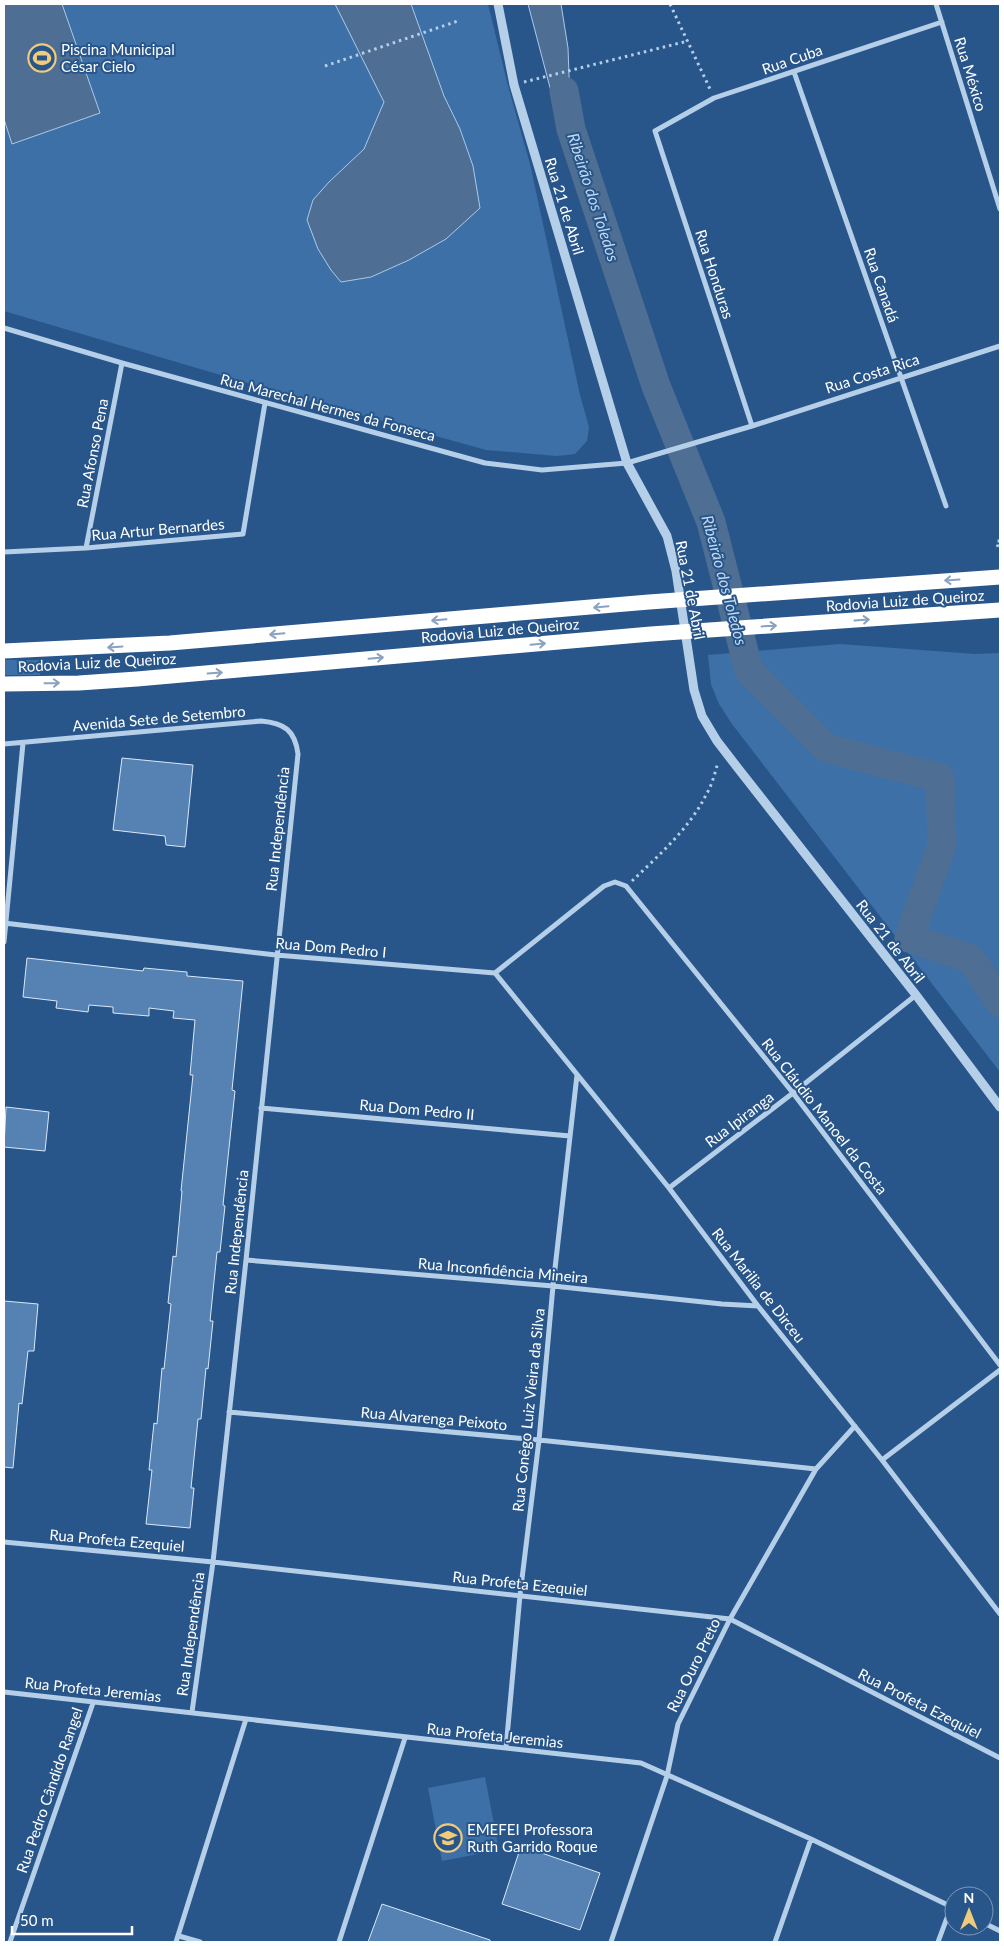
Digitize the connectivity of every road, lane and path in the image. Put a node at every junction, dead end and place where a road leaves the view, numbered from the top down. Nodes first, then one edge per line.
1 (498, 4) edge
2 (670, 4) edge
3 (936, 4) edge
4 (458, 22) dead end
5 (942, 22) junction
6 (688, 41) junction
7 (326, 66) dead end
8 (794, 72) junction
9 (532, 79) dead end
10 (714, 98) junction
11 (655, 131) joint
12 (1000, 209) edge
13 (4, 328) edge
14 (1000, 346) edge
15 (122, 363) junction
16 (901, 376) junction
17 (265, 403) junction
18 (752, 426) junction
19 (627, 463) junction
20 (946, 506) dead end
21 (1000, 541) edge
22 (86, 548) junction
23 (1000, 548) edge
24 (4, 552) edge
25 (1000, 577) edge
26 (1000, 610) edge
27 (4, 651) edge
28 (4, 684) edge
29 (24, 743) junction
30 (4, 744) edge
31 (723, 748) junction
32 (298, 754) joint
33 (626, 886) junction
34 (5, 923) edge
35 (4, 942) edge
36 (276, 955) junction
37 (495, 974) junction
38 (916, 995) junction
39 (577, 1074) junction
40 (794, 1093) junction
41 (1000, 1107) edge
42 (261, 1108) junction
43 (570, 1136) junction
44 (669, 1188) junction
45 (246, 1260) junction
46 (553, 1286) junction
47 (758, 1306) junction
48 (1000, 1366) edge
49 (1000, 1370) edge
50 (229, 1412) junction
51 (855, 1426) junction
52 (539, 1440) junction
53 (882, 1460) junction
54 (816, 1469) junction
55 (4, 1542) edge
56 (213, 1562) junction
57 (520, 1595) junction
58 (1000, 1614) edge
59 (730, 1619) junction
60 (4, 1692) edge
61 (93, 1703) junction
62 (192, 1712) junction
63 (246, 1719) junction
64 (405, 1738) junction
65 (506, 1748) junction
66 (1000, 1758) edge
67 (667, 1776) junction
68 (811, 1838) junction
69 (944, 1903) edge
70 (944, 1927) edge
71 (179, 1936) junction
72 (10, 1942) edge
73 (176, 1942) edge
74 (200, 1942) edge
75 (339, 1942) edge
76 (611, 1942) edge
77 (775, 1942) edge
78 (938, 1942) edge

1 - 19 street, Rua 21 de Abril
2 - 6 path
3 - 5 street, Rua México
4 - 7 path
5 - 8 street, Rua Cuba
5 - 12 street, Rua México
6 - 9 path
6 - 10 path
8 - 10 street, Rua Cuba
8 - 16 street, Rua Canadá
10 - 11 street, Rua Cuba
11 - 18 street, Rua Honduras
13 - 15 street, Rua Marechal Hermes da Fonseca
14 - 16 street, Rua Costa Rica
15 - 17 street, Rua Marechal Hermes da Fonseca
15 - 22 street, Rua Afonso Pena
16 - 18 street, Rua Costa Rica
16 - 20 street, Rua Canadá
17 - 19 street, Rua Marechal Hermes da Fonseca
17 - 22 street, Rua Artur Bernardes
18 - 19 street, Rua Marechal Hermes da Fonseca
19 - 31 street, Rua 21 de Abril
21 - 23 path
22 - 24 street, Rua Artur Bernardes
25 -> 27 highway, Rodovia Luiz de Queiroz
28 -> 26 highway, Rodovia Luiz de Queiroz
29 - 30 street, Avenida Sete de Setembro
29 - 32 street, Avenida Sete de Setembro
29 - 34 street
31 - 33 path
31 - 38 street, Rua 21 de Abril
32 - 36 street, Rua Independência
33 - 37 street
33 - 40 street, Rua Cláudio Manoel da Costa
34 - 35 street
34 - 36 street, Rua Dom Pedro I
36 - 37 street, Rua Dom Pedro I
36 - 42 street, Rua Independência
37 - 39 street, Rua Marilia de Dirceu
38 - 40 street, Rua Ipiranga
38 - 41 street, Rua 21 de Abril
39 - 43 street, Rua Conêgo Luiz Vieira da Silva
39 - 44 street, Rua Marilia de Dirceu
40 - 44 street, Rua Ipiranga
40 - 48 street, Rua Cláudio Manoel da Costa
42 - 43 street, Rua Dom Pedro II
42 - 45 street, Rua Independência
43 - 46 street, Rua Conêgo Luiz Vieira da Silva
44 - 47 street, Rua Marilia de Dirceu
45 - 46 street, Rua Inconfidência Mineira
45 - 50 street, Rua Independência
46 - 47 street, Rua Inconfidência Mineira
46 - 52 street, Rua Conêgo Luiz Vieira da Silva
47 - 51 street, Rua Marilia de Dirceu
49 - 53 street
50 - 52 street, Rua Alvarenga Peixoto
50 - 56 street, Rua Independência
51 - 53 street, Rua Marilia de Dirceu
51 - 54 street, Rua Ouro Preto
52 - 54 street, Rua Alvarenga Peixoto
52 - 57 street, Rua Conêgo Luiz Vieira da Silva
53 - 58 street, Rua Marilia de Dirceu
54 - 59 street, Rua Ouro Preto
55 - 56 street, Rua Profeta Ezequiel
56 - 57 street, Rua Profeta Ezequiel
56 - 62 street, Rua Independência
57 - 59 street, Rua Profeta Ezequiel
57 - 65 street, Rua Conêgo Luiz Vieira da Silva
59 - 66 street, Rua Profeta Ezequiel
59 - 67 street, Rua Ouro Preto
60 - 61 street, Rua Profeta Jeremias
61 - 62 street, Rua Profeta Jeremias
61 - 72 street, Rua Pedro Cândido Rangel
62 - 63 street, Rua Profeta Jeremias
63 - 64 street, Rua Profeta Jeremias
63 - 71 street
64 - 65 street, Rua Profeta Jeremias
64 - 75 street
65 - 67 street, Rua Profeta Jeremias
67 - 68 street, Rua Profeta Jeremias
67 - 76 street, Rua Ouro Preto
68 - 69 street, Rua Profeta Jeremias
68 - 77 street
70 - 78 street
71 - 73 street
71 - 74 street

